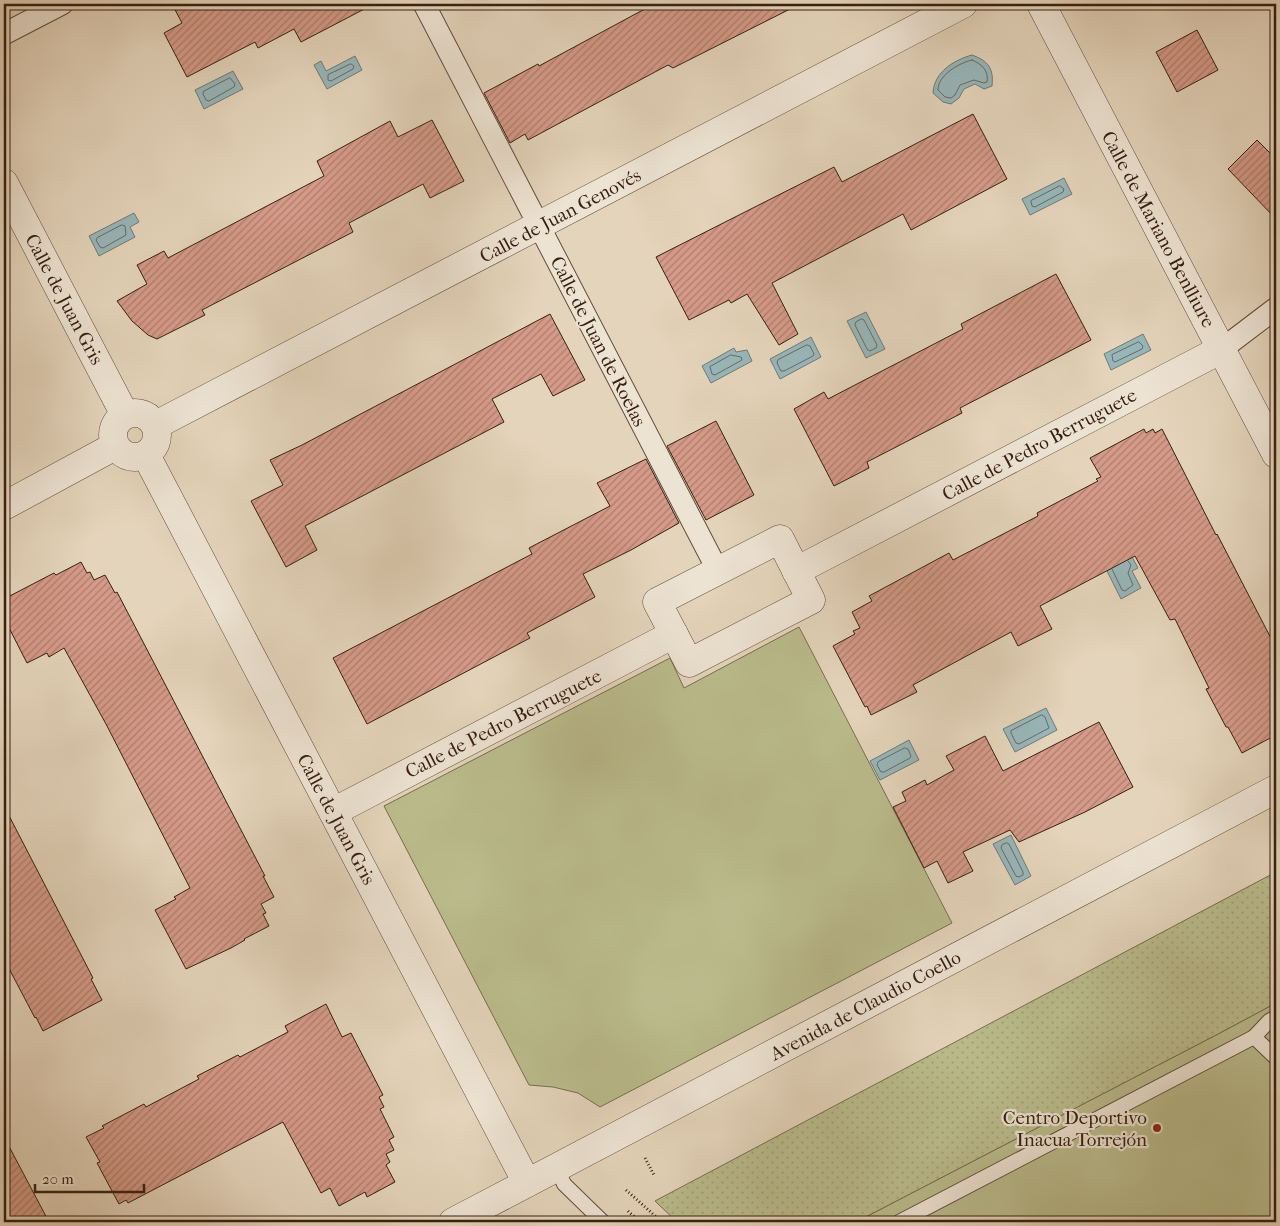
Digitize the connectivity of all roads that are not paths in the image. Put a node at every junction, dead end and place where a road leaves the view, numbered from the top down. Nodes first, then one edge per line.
1 (62, 4) edge
2 (424, 4) edge
3 (963, 4) edge
4 (1041, 4) edge
5 (4, 34) edge
6 (4, 183) edge
7 (539, 226) junction
8 (1276, 308) edge
9 (1222, 349) junction
10 (125, 414) junction
11 (156, 425) junction
12 (116, 446) junction
13 (1276, 454) edge
14 (146, 455) junction
15 (4, 506) edge
16 (718, 571) junction
17 (796, 571) junction
18 (674, 634) junction
19 (1276, 789) edge
20 (333, 812) junction
21 (1276, 1017) edge
22 (1254, 1037) junction
23 (1276, 1058) edge
24 (557, 1167) junction
25 (527, 1182) junction
26 (453, 1222) edge
27 (603, 1222) edge
28 (899, 1222) edge

1 - 5 street
2 - 7 street, Calle de Juan de Roelas
3 - 7 street, Calle de Juan Genovés
4 - 9 street, Calle de Mariano Benlliure
6 - 10 street, Calle de Juan Gris
7 - 11 street, Calle de Juan Genovés
7 - 16 street, Calle de Juan de Roelas
8 - 9 street, Calle de Pedro Berruguete
9 - 13 street, Calle de Mariano Benlliure
9 - 17 street, Calle de Pedro Berruguete
10 - 11 street
10 - 12 street
11 - 14 street
12 - 14 street
12 - 15 street
14 - 20 street, Calle de Juan Gris
16 - 17 street
16 - 18 street
17 - 18 street
18 - 20 street, Calle de Pedro Berruguete
19 - 24 street, Avenida de Claudio Coello
20 - 25 street, Calle de Juan Gris
21 - 22 lane
22 - 23 lane
22 - 28 lane
24 - 25 street, Avenida de Claudio Coello
24 - 27 lane
25 - 26 street, Avenida de Claudio Coello

